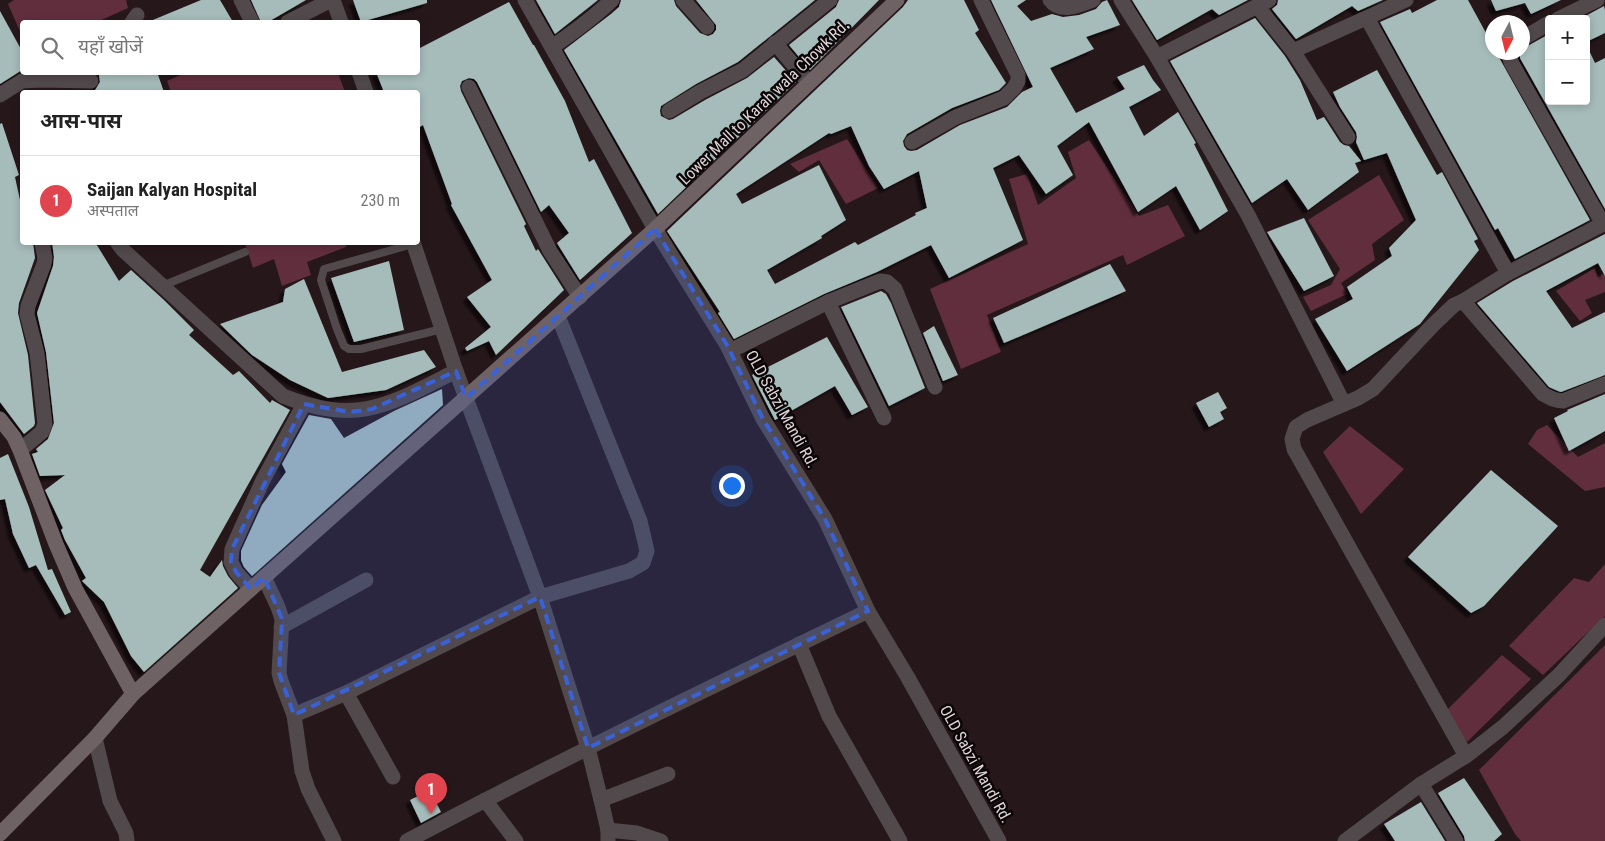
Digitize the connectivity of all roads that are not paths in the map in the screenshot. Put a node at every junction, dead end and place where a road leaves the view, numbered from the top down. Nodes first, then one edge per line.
1 (241, 0) edge
2 (332, 0) edge
3 (525, 0) edge
4 (612, 0) edge
5 (683, 0) edge
6 (830, 0) edge
7 (897, 0) edge
8 (981, 0) edge
9 (1050, 0) edge
10 (1093, 0) edge
11 (1121, 0) edge
12 (1406, 0) edge
13 (1597, 0) edge
14 (1264, 3) edge
15 (1566, 15) edge
16 (1367, 18) junction
17 (251, 20) edge
18 (292, 20) edge
19 (340, 20) edge
20 (1545, 25) edge
21 (707, 27) dead end
22 (1530, 34) edge
23 (775, 43) junction
24 (552, 47) junction
25 (1293, 51) junction
26 (1157, 57) junction
27 (1512, 60) edge
28 (360, 75) edge
29 (92, 82) edge
30 (810, 83) junction
31 (469, 87) dead end
32 (365, 90) edge
33 (0, 95) edge
34 (669, 112) dead end
35 (1348, 137) dead end
36 (912, 142) dead end
37 (1604, 223) edge
38 (655, 229) junction
39 (43, 245) edge
40 (119, 245) edge
41 (406, 245) edge
42 (414, 245) edge
43 (245, 252) dead end
44 (1508, 273) junction
45 (162, 286) junction
46 (580, 297) junction
47 (1463, 301) junction
48 (828, 302) junction
49 (558, 316) junction
50 (442, 330) junction
51 (730, 351) junction
52 (456, 371) junction
53 (1605, 384) edge
54 (935, 388) dead end
55 (466, 398) junction
56 (304, 404) junction
57 (1344, 404) junction
58 (884, 418) dead end
59 (0, 419) edge
60 (20, 450) junction
61 (264, 578) junction
62 (366, 580) dead end
63 (251, 589) junction
64 (540, 597) junction
65 (868, 611) junction
66 (1605, 625) edge
67 (281, 627) junction
68 (799, 644) junction
69 (346, 693) junction
70 (133, 694) junction
71 (294, 715) junction
72 (95, 738) junction
73 (588, 748) junction
74 (1466, 756) junction
75 (668, 774) dead end
76 (393, 777) dead end
77 (1421, 784) junction
78 (485, 800) junction
79 (601, 800) junction
80 (0, 834) edge
81 (608, 836) edge
82 (128, 841) edge
83 (334, 841) edge
84 (407, 841) edge
85 (516, 841) edge
86 (662, 841) edge
87 (900, 841) edge
88 (999, 841) edge
89 (1345, 841) edge
90 (1456, 841) edge

1 - 17 street
2 - 18 street
2 - 19 street
3 - 24 street, OLD Sabzi Mandi Rd.
4 - 24 street
5 - 21 street
6 - 23 street
7 - 30 street, Lower Mall to Karah wala Chowk Rd.
8 - 36 street
9 - 10 street
11 - 26 street
12 - 16 street
13 - 15 street
14 - 25 street
14 - 26 street
16 - 25 street
16 - 44 street
20 - 22 street
23 - 30 street
23 - 34 street
24 - 38 street, OLD Sabzi Mandi Rd.
25 - 35 street
26 - 57 street
27 - 37 street
28 - 32 street
29 - 33 street
30 - 38 street, Lower Mall to Karah wala Chowk Rd.
31 - 46 street
37 - 44 street
38 - 46 street, Lower Mall to Karah wala Chowk Rd.
38 - 51 street, OLD Sabzi Mandi Rd.
39 - 60 street
40 - 45 street
41 - 50 lane
42 - 50 street
43 - 45 lane
44 - 47 street
45 - 56 street
46 - 49 street, Lower Mall to Karah wala Chowk Rd.
47 - 53 street
47 - 57 street
48 - 51 street
48 - 54 street
48 - 58 street
49 - 55 street, Lower Mall to Karah wala Chowk Rd.
49 - 64 street
50 - 52 street
51 - 65 street, OLD Sabzi Mandi Rd.
52 - 55 street
52 - 56 street
55 - 61 street, Lower Mall to Karah wala Chowk Rd.
55 - 64 street
56 - 63 street
57 - 74 street
59 - 60 street
60 - 70 street
61 - 63 street, Lower Mall to Karah wala Chowk Rd.
61 - 67 street
62 - 67 street
63 - 70 street, Lower Mall to Karah wala Chowk Rd.
64 - 69 street
64 - 73 street
65 - 68 street
65 - 88 street, OLD Sabzi Mandi Rd.
66 - 74 street
67 - 71 street
68 - 73 street
68 - 87 street
69 - 71 street
69 - 76 street
70 - 72 street, Lower Mall to Karah wala Chowk Rd.
71 - 83 street
72 - 80 street, Lower Mall to Karah wala Chowk Rd.
72 - 82 street
73 - 78 street
73 - 79 street
74 - 77 street
75 - 79 street
77 - 89 street
77 - 90 street
78 - 84 street
78 - 85 street
79 - 81 street
81 - 86 street

